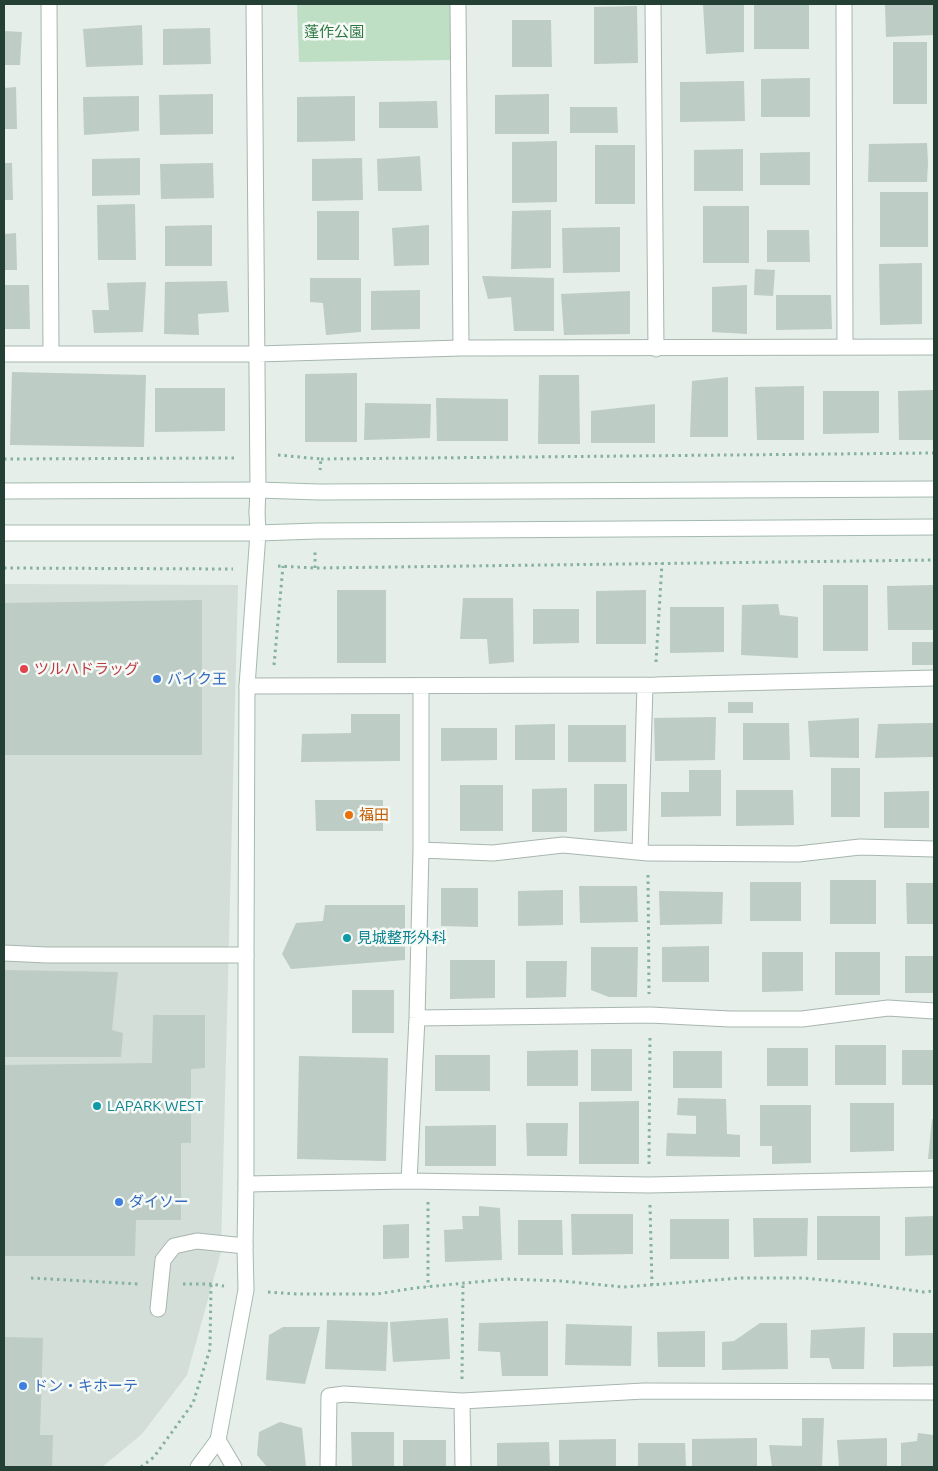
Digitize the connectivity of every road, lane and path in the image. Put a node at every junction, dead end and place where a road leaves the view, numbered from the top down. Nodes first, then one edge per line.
1 (50, 4) edge
2 (254, 4) edge
3 (458, 4) edge
4 (653, 4) edge
5 (844, 4) edge
6 (845, 347) junction
7 (934, 347) edge
8 (461, 348) junction
9 (656, 349) junction
10 (4, 354) edge
11 (51, 354) junction
12 (257, 354) junction
13 (934, 453) edge
14 (234, 458) dead end
15 (4, 459) edge
16 (321, 459) dead end
17 (934, 489) edge
18 (258, 490) junction
19 (4, 491) edge
20 (934, 527) edge
21 (4, 533) edge
22 (258, 533) junction
23 (934, 560) edge
24 (662, 563) junction
25 (4, 568) edge
26 (314, 568) dead end
27 (233, 569) dead end
28 (934, 678) edge
29 (650, 685) junction
30 (247, 686) junction
31 (421, 686) junction
32 (934, 849) edge
33 (421, 850) junction
34 (644, 852) junction
35 (4, 953) edge
36 (246, 955) junction
37 (934, 1011) edge
38 (650, 1015) junction
39 (417, 1018) junction
40 (934, 1179) edge
41 (409, 1181) junction
42 (428, 1181) junction
43 (246, 1184) junction
44 (649, 1186) junction
45 (245, 1246) junction
46 (31, 1278) dead end
47 (464, 1282) junction
48 (212, 1284) junction
49 (162, 1285) junction
50 (652, 1285) junction
51 (428, 1287) junction
52 (246, 1290) junction
53 (934, 1291) edge
54 (158, 1309) dead end
55 (934, 1392) edge
56 (462, 1401) junction
57 (218, 1440) junction
58 (141, 1467) edge
59 (198, 1467) edge
60 (234, 1467) edge
61 (328, 1467) edge
62 (462, 1467) edge

1 - 11 street
2 - 12 street
3 - 8 street
4 - 9 street
5 - 6 street
6 - 7 street
6 - 9 street
8 - 9 street
8 - 12 street
10 - 11 street
11 - 12 street
12 - 18 street
13 - 16 path
14 - 15 path
17 - 18 street
18 - 19 street
18 - 22 street
20 - 22 street
21 - 22 street
22 - 30 street
23 - 24 path
24 - 26 path
24 - 29 path
25 - 27 path
28 - 29 street
29 - 31 street
29 - 34 street
30 - 31 street
30 - 36 street
31 - 33 street
32 - 34 street
33 - 34 street
33 - 39 street
34 - 38 path
35 - 36 street
36 - 43 street
37 - 38 street
38 - 39 street
38 - 44 path
39 - 41 street
40 - 44 street
41 - 42 street
41 - 43 street
42 - 44 street
42 - 51 path
43 - 45 street
44 - 50 path
45 - 49 street
45 - 52 street
46 - 49 path
47 - 50 path
47 - 51 path
47 - 56 path
48 - 49 path
48 - 52 path
48 - 58 path
49 - 54 street
50 - 53 path
51 - 52 path
52 - 57 street
55 - 56 street
56 - 61 street
56 - 62 street
57 - 59 street
57 - 60 street

